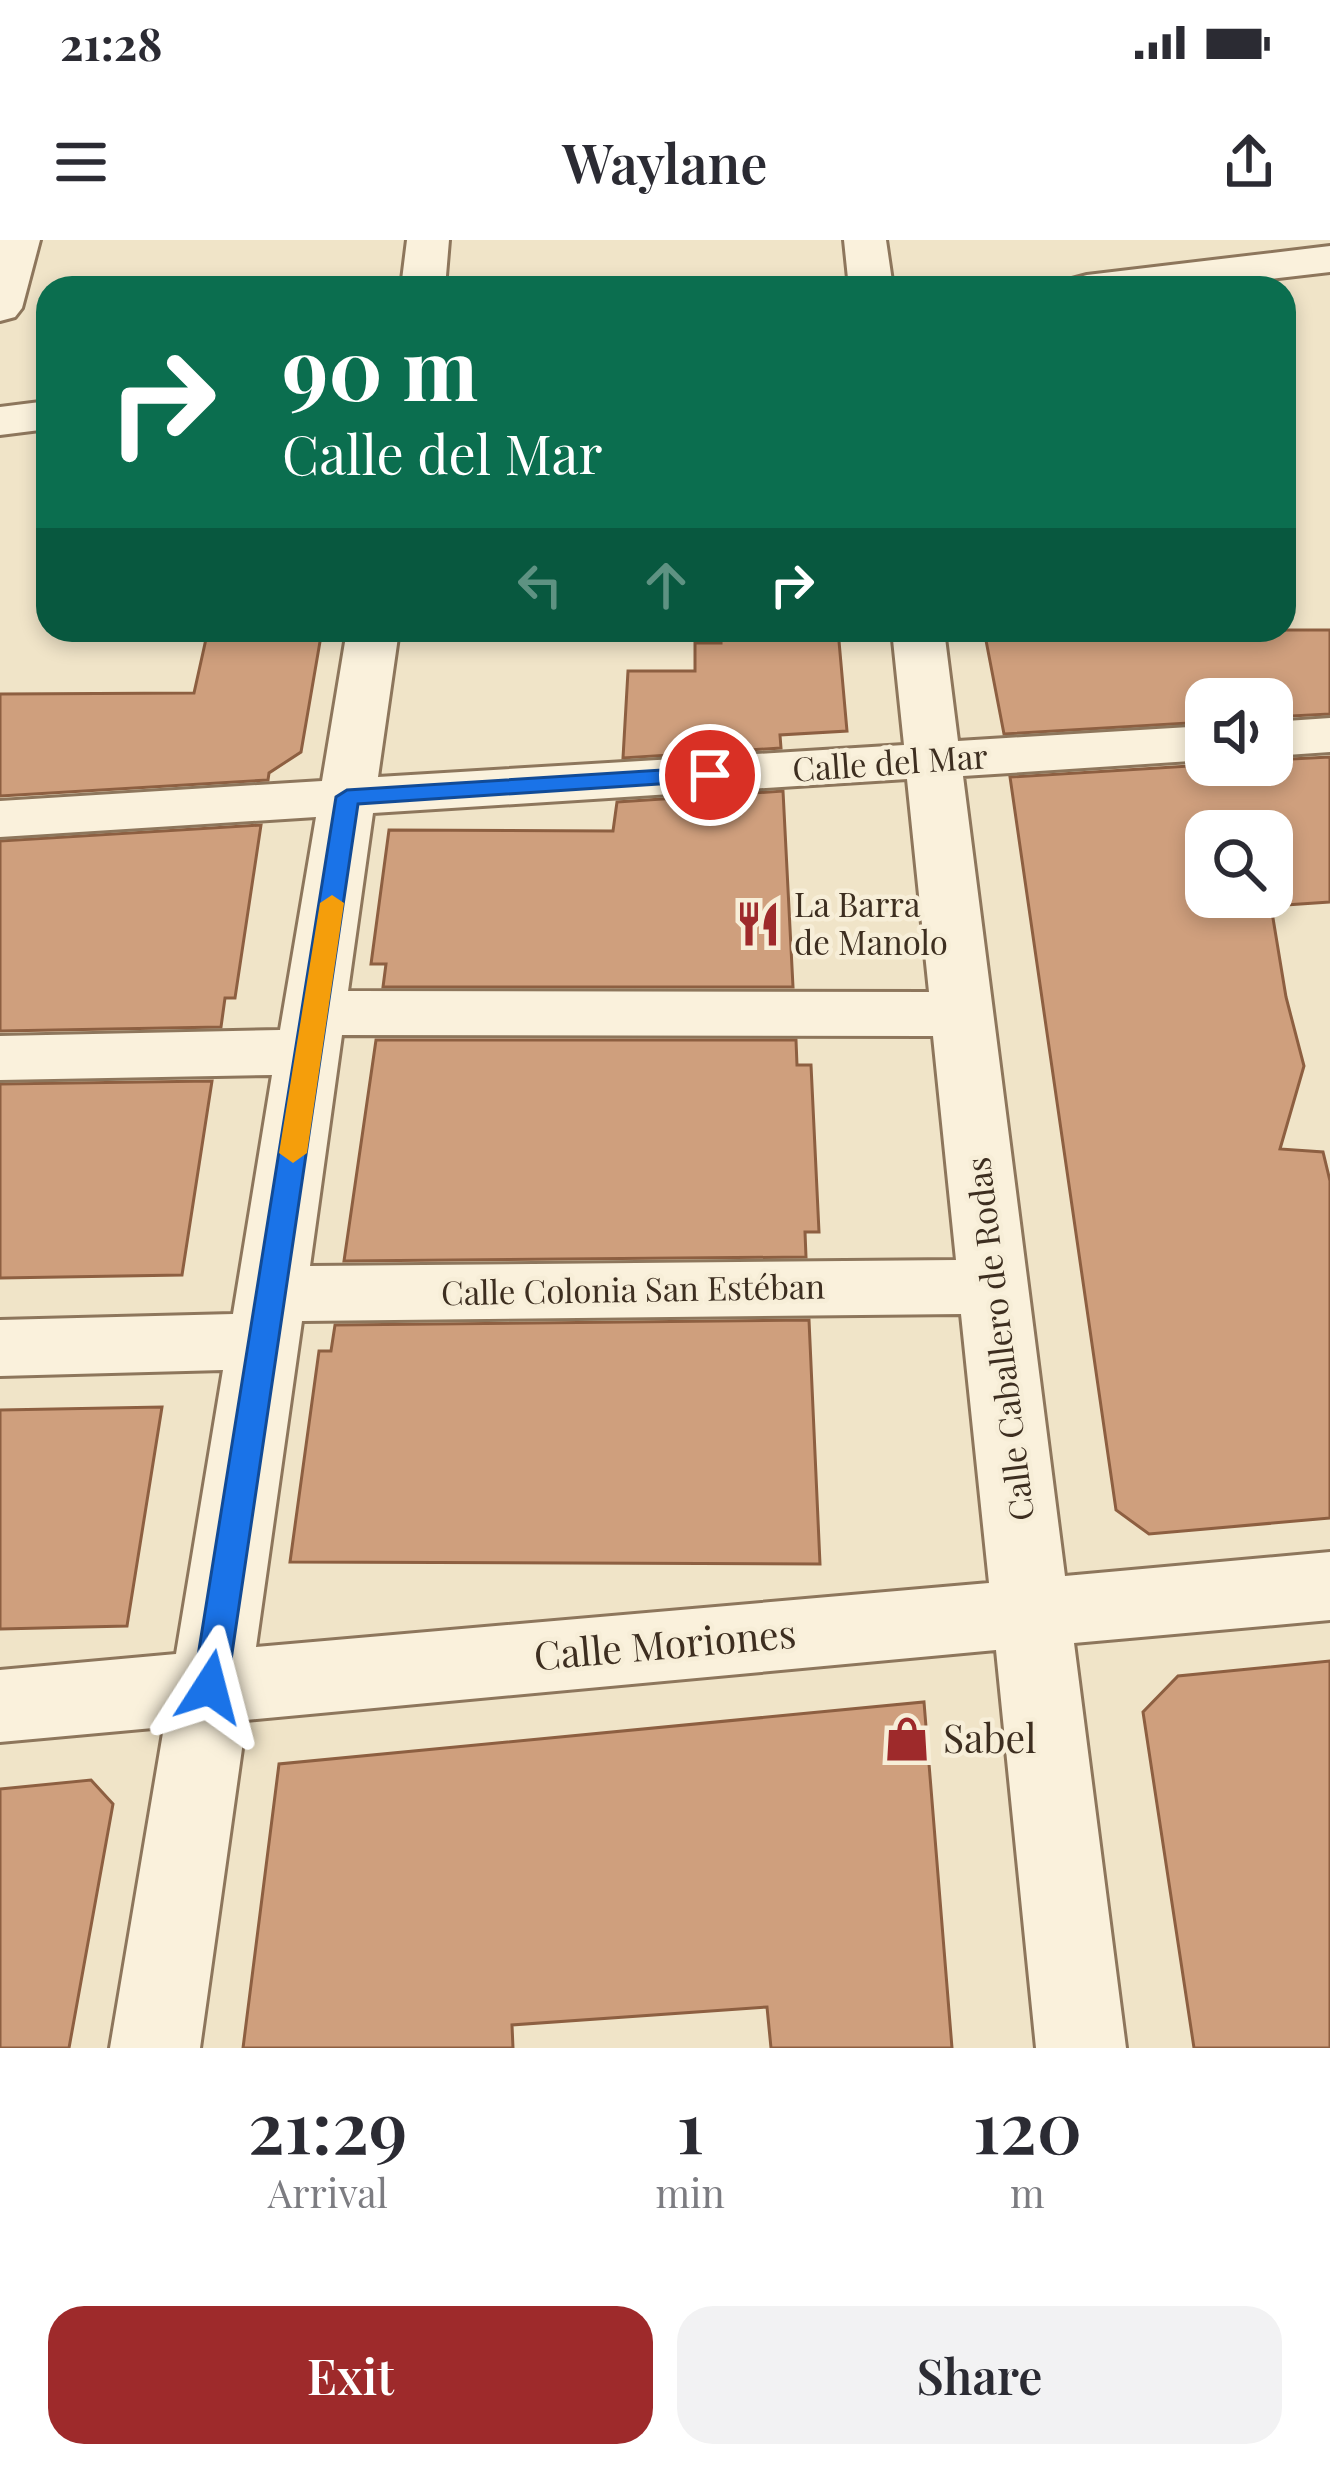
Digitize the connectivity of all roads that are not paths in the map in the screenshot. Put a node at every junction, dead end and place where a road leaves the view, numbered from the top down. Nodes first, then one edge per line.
1 (20, 240) edge
2 (428, 240) edge
3 (865, 240) edge
4 (1330, 259) edge
5 (424, 276) edge
6 (870, 276) edge
7 (1188, 276) edge
8 (0, 308) edge
9 (36, 416) edge
10 (0, 421) edge
11 (372, 642) edge
12 (920, 642) edge
13 (1330, 735) edge
14 (1293, 738) edge
15 (1185, 744) edge
16 (936, 760) junction
17 (347, 797) junction
18 (0, 819) edge
19 (963, 1014) junction
20 (312, 1032) junction
21 (0, 1058) edge
22 (994, 1287) junction
23 (268, 1317) junction
24 (0, 1348) edge
25 (1330, 1586) edge
26 (1031, 1610) junction
27 (210, 1687) junction
28 (0, 1706) edge
29 (155, 2048) edge
30 (1081, 2048) edge

1 - 8 street
2 - 5 street
3 - 6 street
4 - 7 street
9 - 10 street
11 - 17 street
12 - 16 street, Calle Caballero de Rodas
13 - 14 street
15 - 16 street, Calle del Mar
16 - 17 street, Calle del Mar
16 - 19 street, Calle Caballero de Rodas
17 - 18 street, Calle del Mar
17 - 20 street
19 - 20 street
19 - 22 street, Calle Caballero de Rodas
20 - 21 street
20 - 23 street
22 - 23 street, Calle Colonia San Estéban
22 - 26 street, Calle Caballero de Rodas
23 - 24 street, Calle Colonia San Estéban
23 - 27 street
25 - 26 street, Calle Moriones
26 - 27 street, Calle Moriones
26 - 30 street, Calle Caballero de Rodas
27 - 28 street, Calle Moriones
27 - 29 street

